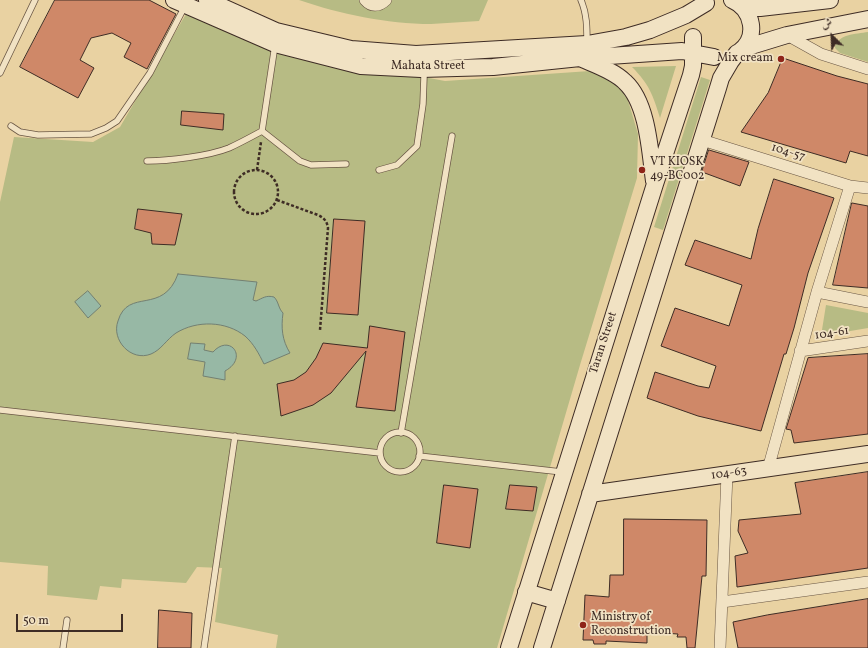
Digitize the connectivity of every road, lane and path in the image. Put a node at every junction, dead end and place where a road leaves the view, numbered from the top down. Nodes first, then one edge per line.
1 (35, 0) edge
2 (207, 0) edge
3 (365, 0) edge
4 (386, 0) edge
5 (581, 0) edge
6 (830, 0) edge
7 (180, 3) edge
8 (743, 3) edge
9 (703, 4) edge
10 (868, 19) edge
11 (787, 35) junction
12 (275, 44) junction
13 (693, 45) junction
14 (584, 51) junction
15 (737, 53) junction
16 (421, 69) junction
17 (868, 69) edge
18 (0, 73) edge
19 (11, 126) dead end
20 (262, 131) junction
21 (452, 136) dead end
22 (702, 140) junction
23 (147, 161) dead end
24 (346, 164) dead end
25 (257, 170) junction
26 (379, 170) dead end
27 (655, 184) junction
28 (850, 186) junction
29 (868, 188) edge
30 (277, 200) junction
31 (817, 292) junction
32 (868, 302) edge
33 (320, 330) dead end
34 (868, 341) edge
35 (800, 352) junction
36 (0, 410) edge
37 (401, 433) junction
38 (235, 436) junction
39 (380, 453) junction
40 (868, 454) edge
41 (419, 456) junction
42 (768, 468) junction
43 (563, 472) junction
44 (727, 474) junction
45 (590, 494) junction
46 (868, 582) edge
47 (526, 592) junction
48 (557, 601) junction
49 (722, 602) junction
50 (67, 620) dead end
51 (63, 648) edge
52 (204, 648) edge
53 (509, 648) edge
54 (542, 648) edge
55 (720, 648) edge

1 - 18 lane
2 - 14 main road, Mahata Street
3 - 4 street
5 - 14 lane
6 - 8 main road
7 - 12 main road, Mahata Street
7 - 19 lane
8 - 15 main road
9 - 13 main road, Taran Street
9 - 14 main road, Mahata Street
10 - 11 main road
11 - 15 main road
11 - 17 street
12 - 16 main road, Mahata Street
12 - 20 lane
13 - 14 main road, Mahata Street
13 - 15 main road, Mahata Street
13 - 27 main road, Taran Street
14 - 16 main road, Mahata Street
14 - 27 main road
15 - 22 main road
16 - 26 lane
20 - 23 lane
20 - 24 lane
20 - 25 path
21 - 37 lane
22 - 28 street, 104-57
22 - 45 main road
25 - 30 path
25 - 30 path
27 - 43 main road, Taran Street
28 - 29 street, 104-57
28 - 31 street
30 - 33 path
31 - 32 street
31 - 35 street
34 - 35 street, 104-61
35 - 42 street
36 - 38 lane
37 - 39 lane
37 - 41 lane
38 - 39 lane
38 - 52 lane
39 - 41 lane
40 - 42 main road, 104-63
41 - 43 lane
42 - 44 main road, 104-63
43 - 47 main road, Taran Street
44 - 45 main road, 104-63
44 - 49 street
45 - 48 main road
46 - 49 street
47 - 48 main road
47 - 53 main road, Taran Street
48 - 54 main road
49 - 55 street
50 - 51 lane

